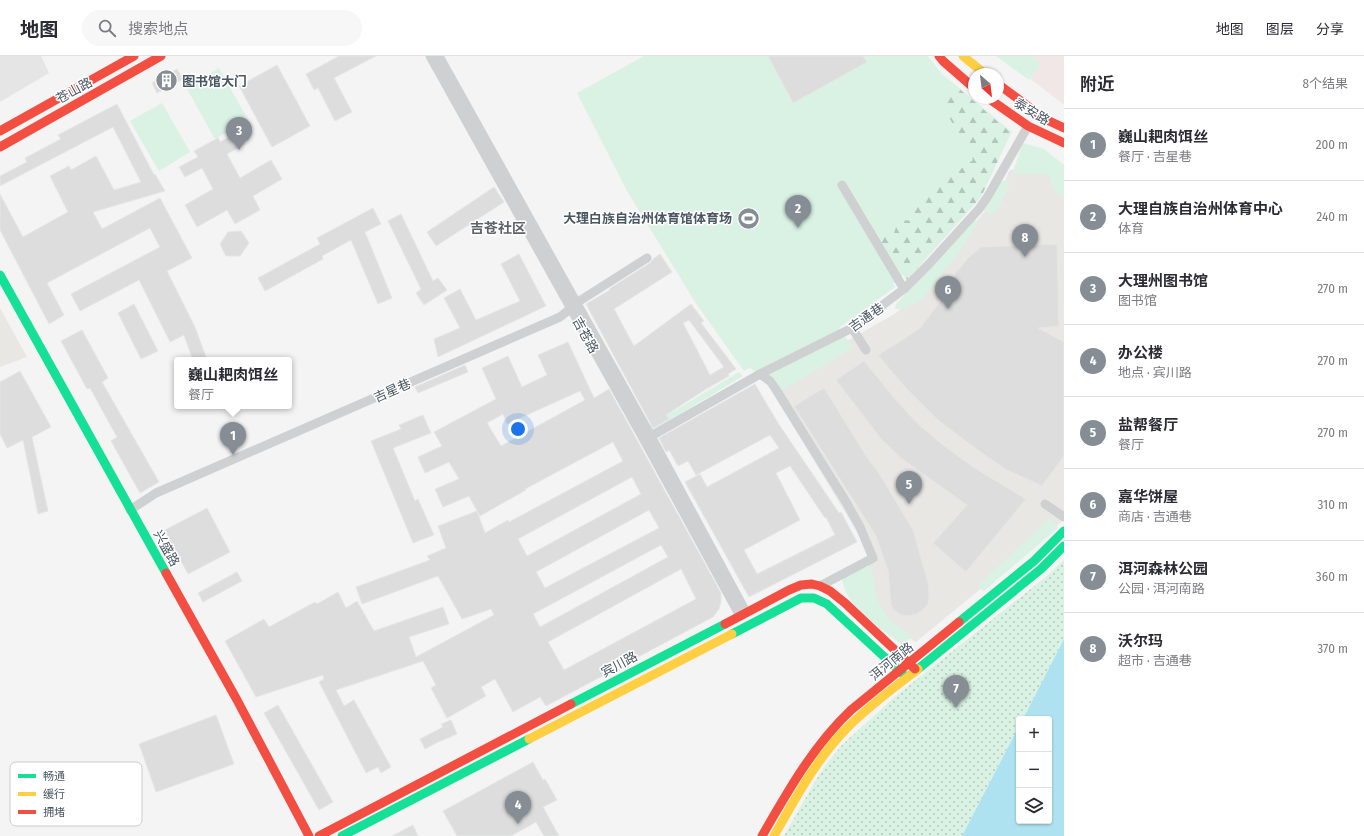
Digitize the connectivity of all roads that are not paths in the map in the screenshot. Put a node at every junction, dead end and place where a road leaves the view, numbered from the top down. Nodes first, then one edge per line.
1 (134, 56) edge
2 (161, 56) edge
3 (430, 56) edge
4 (439, 56) edge
5 (939, 56) edge
6 (963, 56) edge
7 (978, 68) edge
8 (968, 83) edge
9 (1004, 88) edge
10 (997, 104) edge
11 (1045, 119) junction
12 (1064, 121) edge
13 (1028, 126) junction
14 (1064, 128) edge
15 (0, 131) edge
16 (1064, 143) edge
17 (0, 147) edge
18 (1064, 154) edge
19 (842, 185) dead end
20 (647, 258) dead end
21 (0, 275) edge
22 (904, 289) junction
23 (574, 306) junction
24 (852, 328) junction
25 (866, 350) dead end
26 (760, 374) junction
27 (648, 438) junction
28 (1045, 504) dead end
29 (130, 510) junction
30 (1064, 517) edge
31 (1064, 531) edge
32 (1064, 546) edge
33 (820, 586) junction
34 (743, 614) junction
35 (908, 663) junction
36 (916, 670) junction
37 (899, 671) junction
38 (907, 678) junction
39 (309, 836) edge
40 (319, 836) edge
41 (342, 836) edge
42 (762, 836) edge
43 (774, 836) edge

1 - 15 main road, 苍山路
2 - 17 main road, 苍山路
3 - 23 street, 吉苍路
4 - 23 street, 吉苍路
5 - 8 main road
6 - 7 main road
9 - 11 main road, 泰安路
10 - 13 main road, 泰安路
11 - 12 main road
11 - 14 main road, 泰安路
13 - 16 main road, 泰安路
13 - 18 main road
13 - 22 street, 吉通巷
19 - 22 street
20 - 23 street, 吉星巷
21 - 29 main road, 兴盛路
22 - 24 street, 吉通巷
23 - 27 street, 吉苍路
23 - 29 street, 吉星巷
24 - 25 street
24 - 26 street, 吉通巷
26 - 27 street, 吉通巷
26 - 33 street
27 - 34 street, 吉苍路
28 - 30 street
29 - 39 main road, 兴盛路
31 - 35 main road, 洱河南路
32 - 36 main road, 洱河南路
33 - 34 main road, 宾川路
33 - 35 main road
34 - 40 main road, 宾川路
35 - 36 main road
35 - 37 main road, 洱河南路
36 - 38 main road, 洱河南路
37 - 38 main road, 宾川路
37 - 41 main road, 宾川路
37 - 42 main road, 洱河南路
38 - 43 main road, 洱河南路

